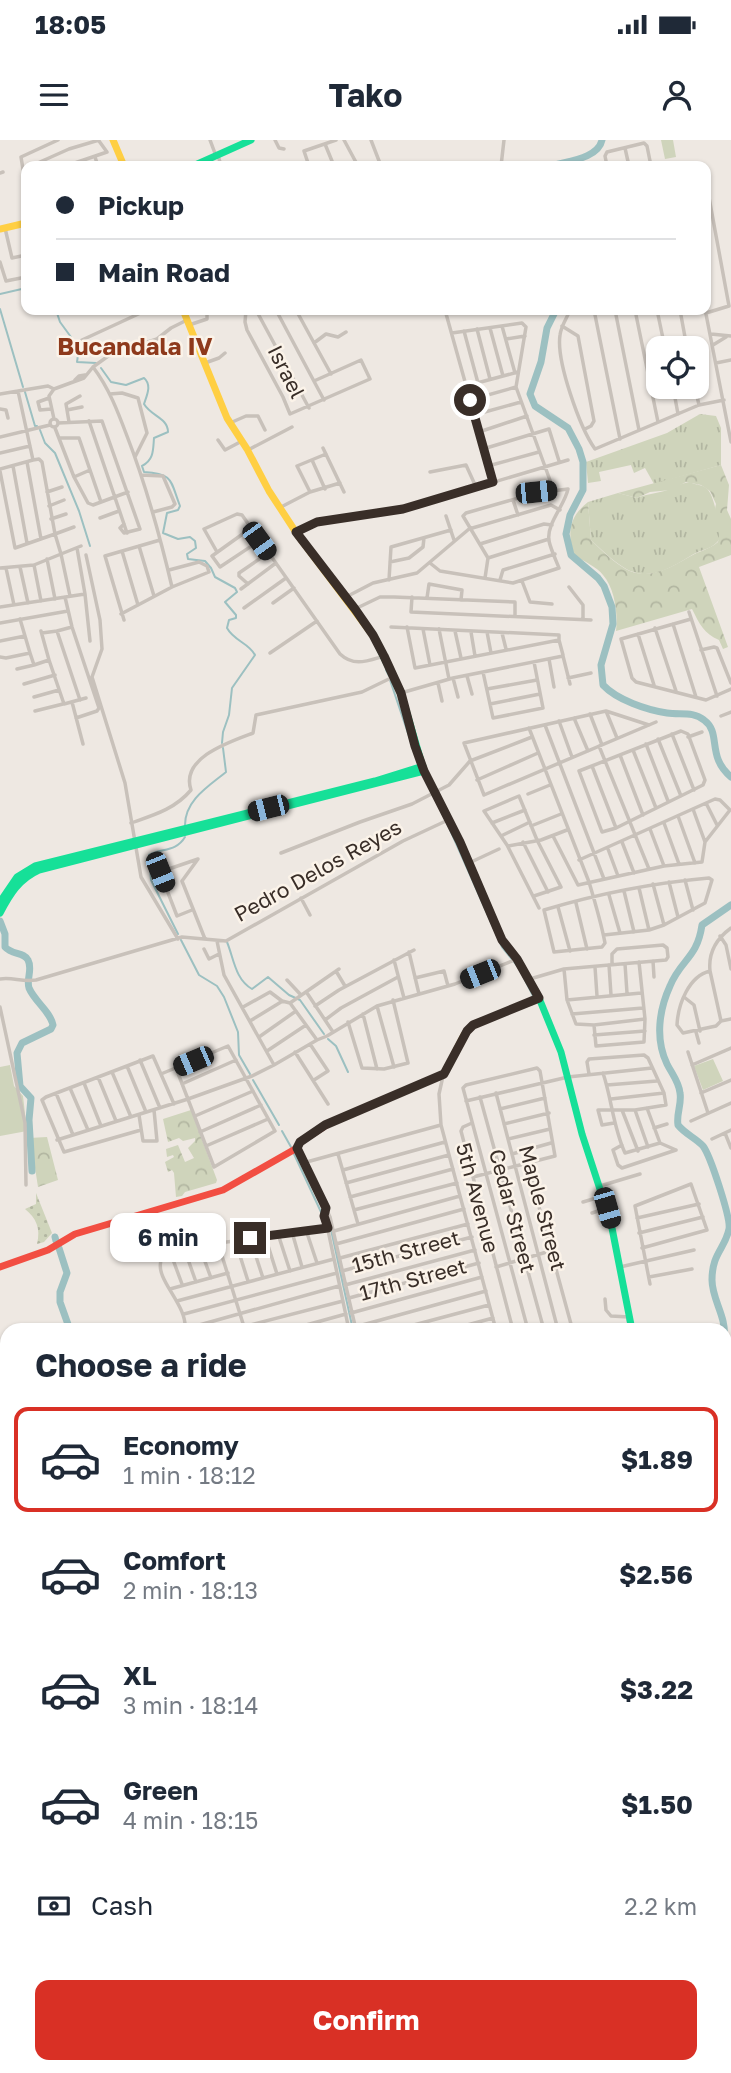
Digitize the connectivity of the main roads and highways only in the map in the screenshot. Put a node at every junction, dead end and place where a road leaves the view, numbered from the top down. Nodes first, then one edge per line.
1 (113, 140) edge
2 (251, 140) edge
3 (122, 161) edge
4 (204, 161) edge
5 (21, 224) edge
6 (2, 229) edge
7 (185, 315) edge
8 (424, 769) junction
9 (135, 844) junction
10 (0, 902) edge
11 (0, 913) edge
12 (539, 998) junction
13 (0, 1267) edge
14 (630, 1323) edge

1 - 3 main road
2 - 4 main road
5 - 6 main road
7 - 8 main road
8 - 9 main road
8 - 12 main road
9 - 10 main road
9 - 11 main road
12 - 13 main road
12 - 14 main road

